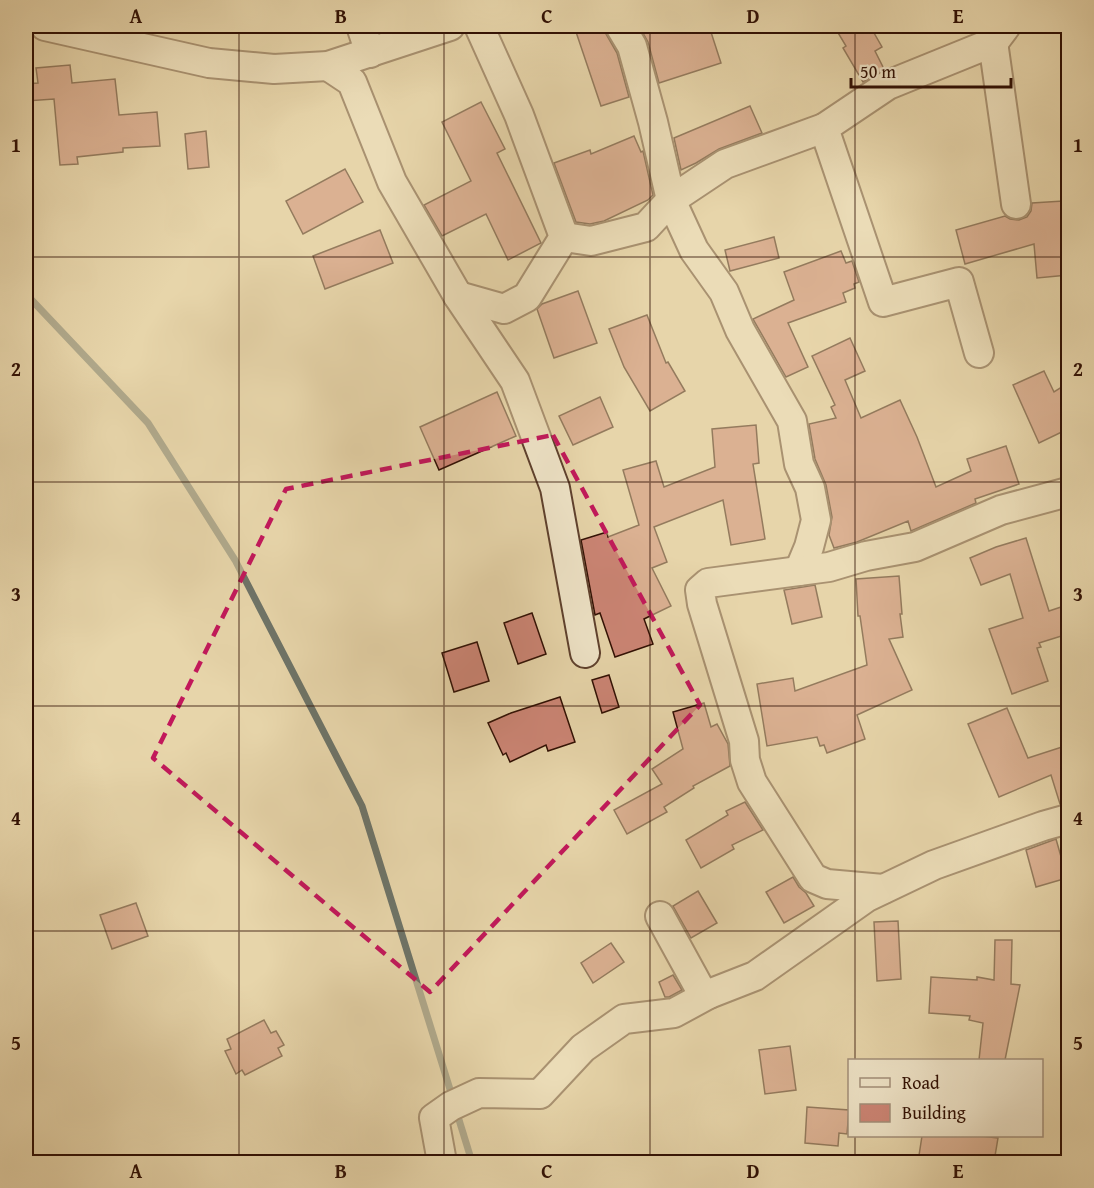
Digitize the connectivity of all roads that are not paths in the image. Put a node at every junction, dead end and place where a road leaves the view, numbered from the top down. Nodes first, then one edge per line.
1 (45, 26) edge
2 (361, 26) edge
3 (450, 26) edge
4 (479, 26) edge
5 (620, 26) edge
6 (1000, 34) edge
7 (370, 52) junction
8 (328, 66) junction
9 (824, 128) junction
10 (671, 200) junction
11 (1016, 204) dead end
12 (564, 237) junction
13 (458, 296) junction
14 (979, 353) dead end
15 (1068, 492) edge
16 (799, 571) junction
17 (585, 653) dead end
18 (1068, 819) edge
19 (884, 889) junction
20 (660, 916) dead end
21 (709, 994) junction
22 (442, 1162) edge

1 - 8 street
2 - 7 street
3 - 7 street
4 - 12 street
5 - 10 street
6 - 9 street
6 - 11 street
7 - 8 street
8 - 13 street
9 - 10 street
9 - 14 street
10 - 12 street
10 - 16 street
12 - 13 street
13 - 17 street
15 - 16 street
16 - 19 street
18 - 19 street
19 - 21 street
20 - 21 street
21 - 22 street

